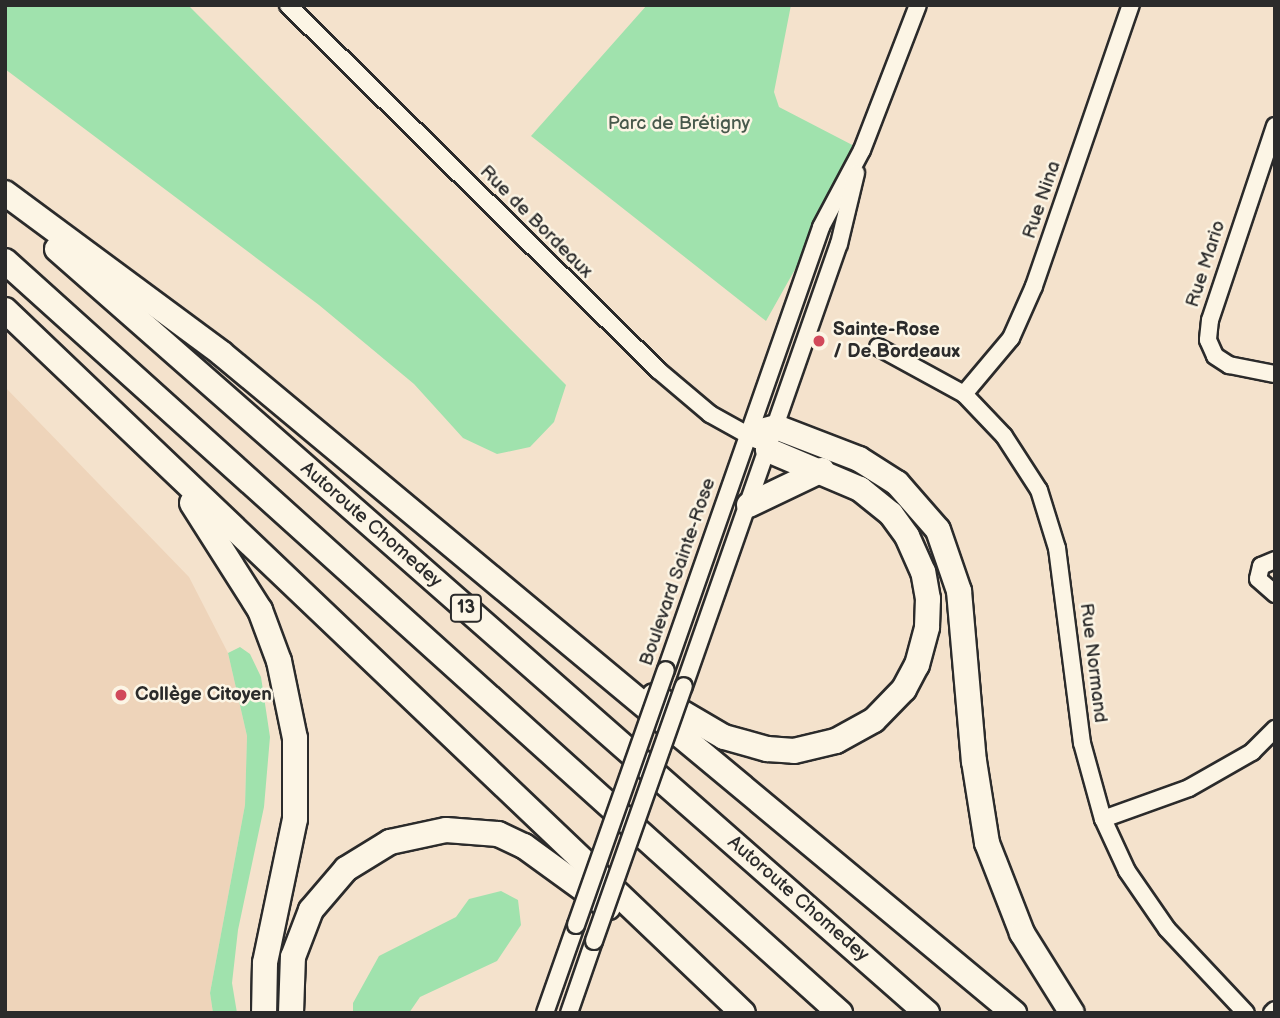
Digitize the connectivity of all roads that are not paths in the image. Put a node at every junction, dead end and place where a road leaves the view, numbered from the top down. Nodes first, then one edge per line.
1 (288, 5) edge
2 (918, 5) edge
3 (1131, 5) edge
4 (1275, 126) edge
5 (862, 150) junction
6 (5, 193) edge
7 (5, 204) edge
8 (5, 261) edge
9 (5, 310) edge
10 (878, 347) dead end
11 (1275, 374) edge
12 (964, 394) junction
13 (765, 437) junction
14 (164, 462) junction
15 (822, 470) junction
16 (749, 505) junction
17 (1275, 560) edge
18 (1275, 594) edge
19 (589, 661) junction
20 (1275, 729) edge
21 (1102, 818) junction
22 (694, 968) junction
23 (264, 1013) edge
24 (291, 1013) edge
25 (545, 1013) edge
26 (569, 1013) edge
27 (743, 1013) edge
28 (839, 1013) edge
29 (927, 1013) edge
30 (1014, 1013) edge
31 (1072, 1013) edge
32 (1246, 1013) edge

1 - 13 street, Rue de Bordeaux
2 - 5 street, Boulevard Sainte-Rose
3 - 12 street, Rue Nina
4 - 11 street, Rue Mario
5 - 13 street, Boulevard Sainte-Rose
5 - 13 street, Boulevard Sainte-Rose
6 - 19 highway
7 - 29 highway, Autoroute Chomedey / 13
8 - 28 highway, 13
9 - 14 highway
10 - 12 street, Rue Normand
12 - 21 street, Rue Normand
13 - 15 highway
13 - 16 street, Boulevard Sainte-Rose
13 - 25 street, Boulevard Sainte-Rose, bridge
13 - 31 highway
14 - 22 highway
14 - 23 highway
15 - 16 highway
15 - 19 highway
16 - 26 street, Boulevard Sainte-Rose, bridge
17 - 18 street
19 - 30 highway
20 - 21 street
21 - 32 street, Rue Normand
22 - 24 highway
22 - 27 highway

